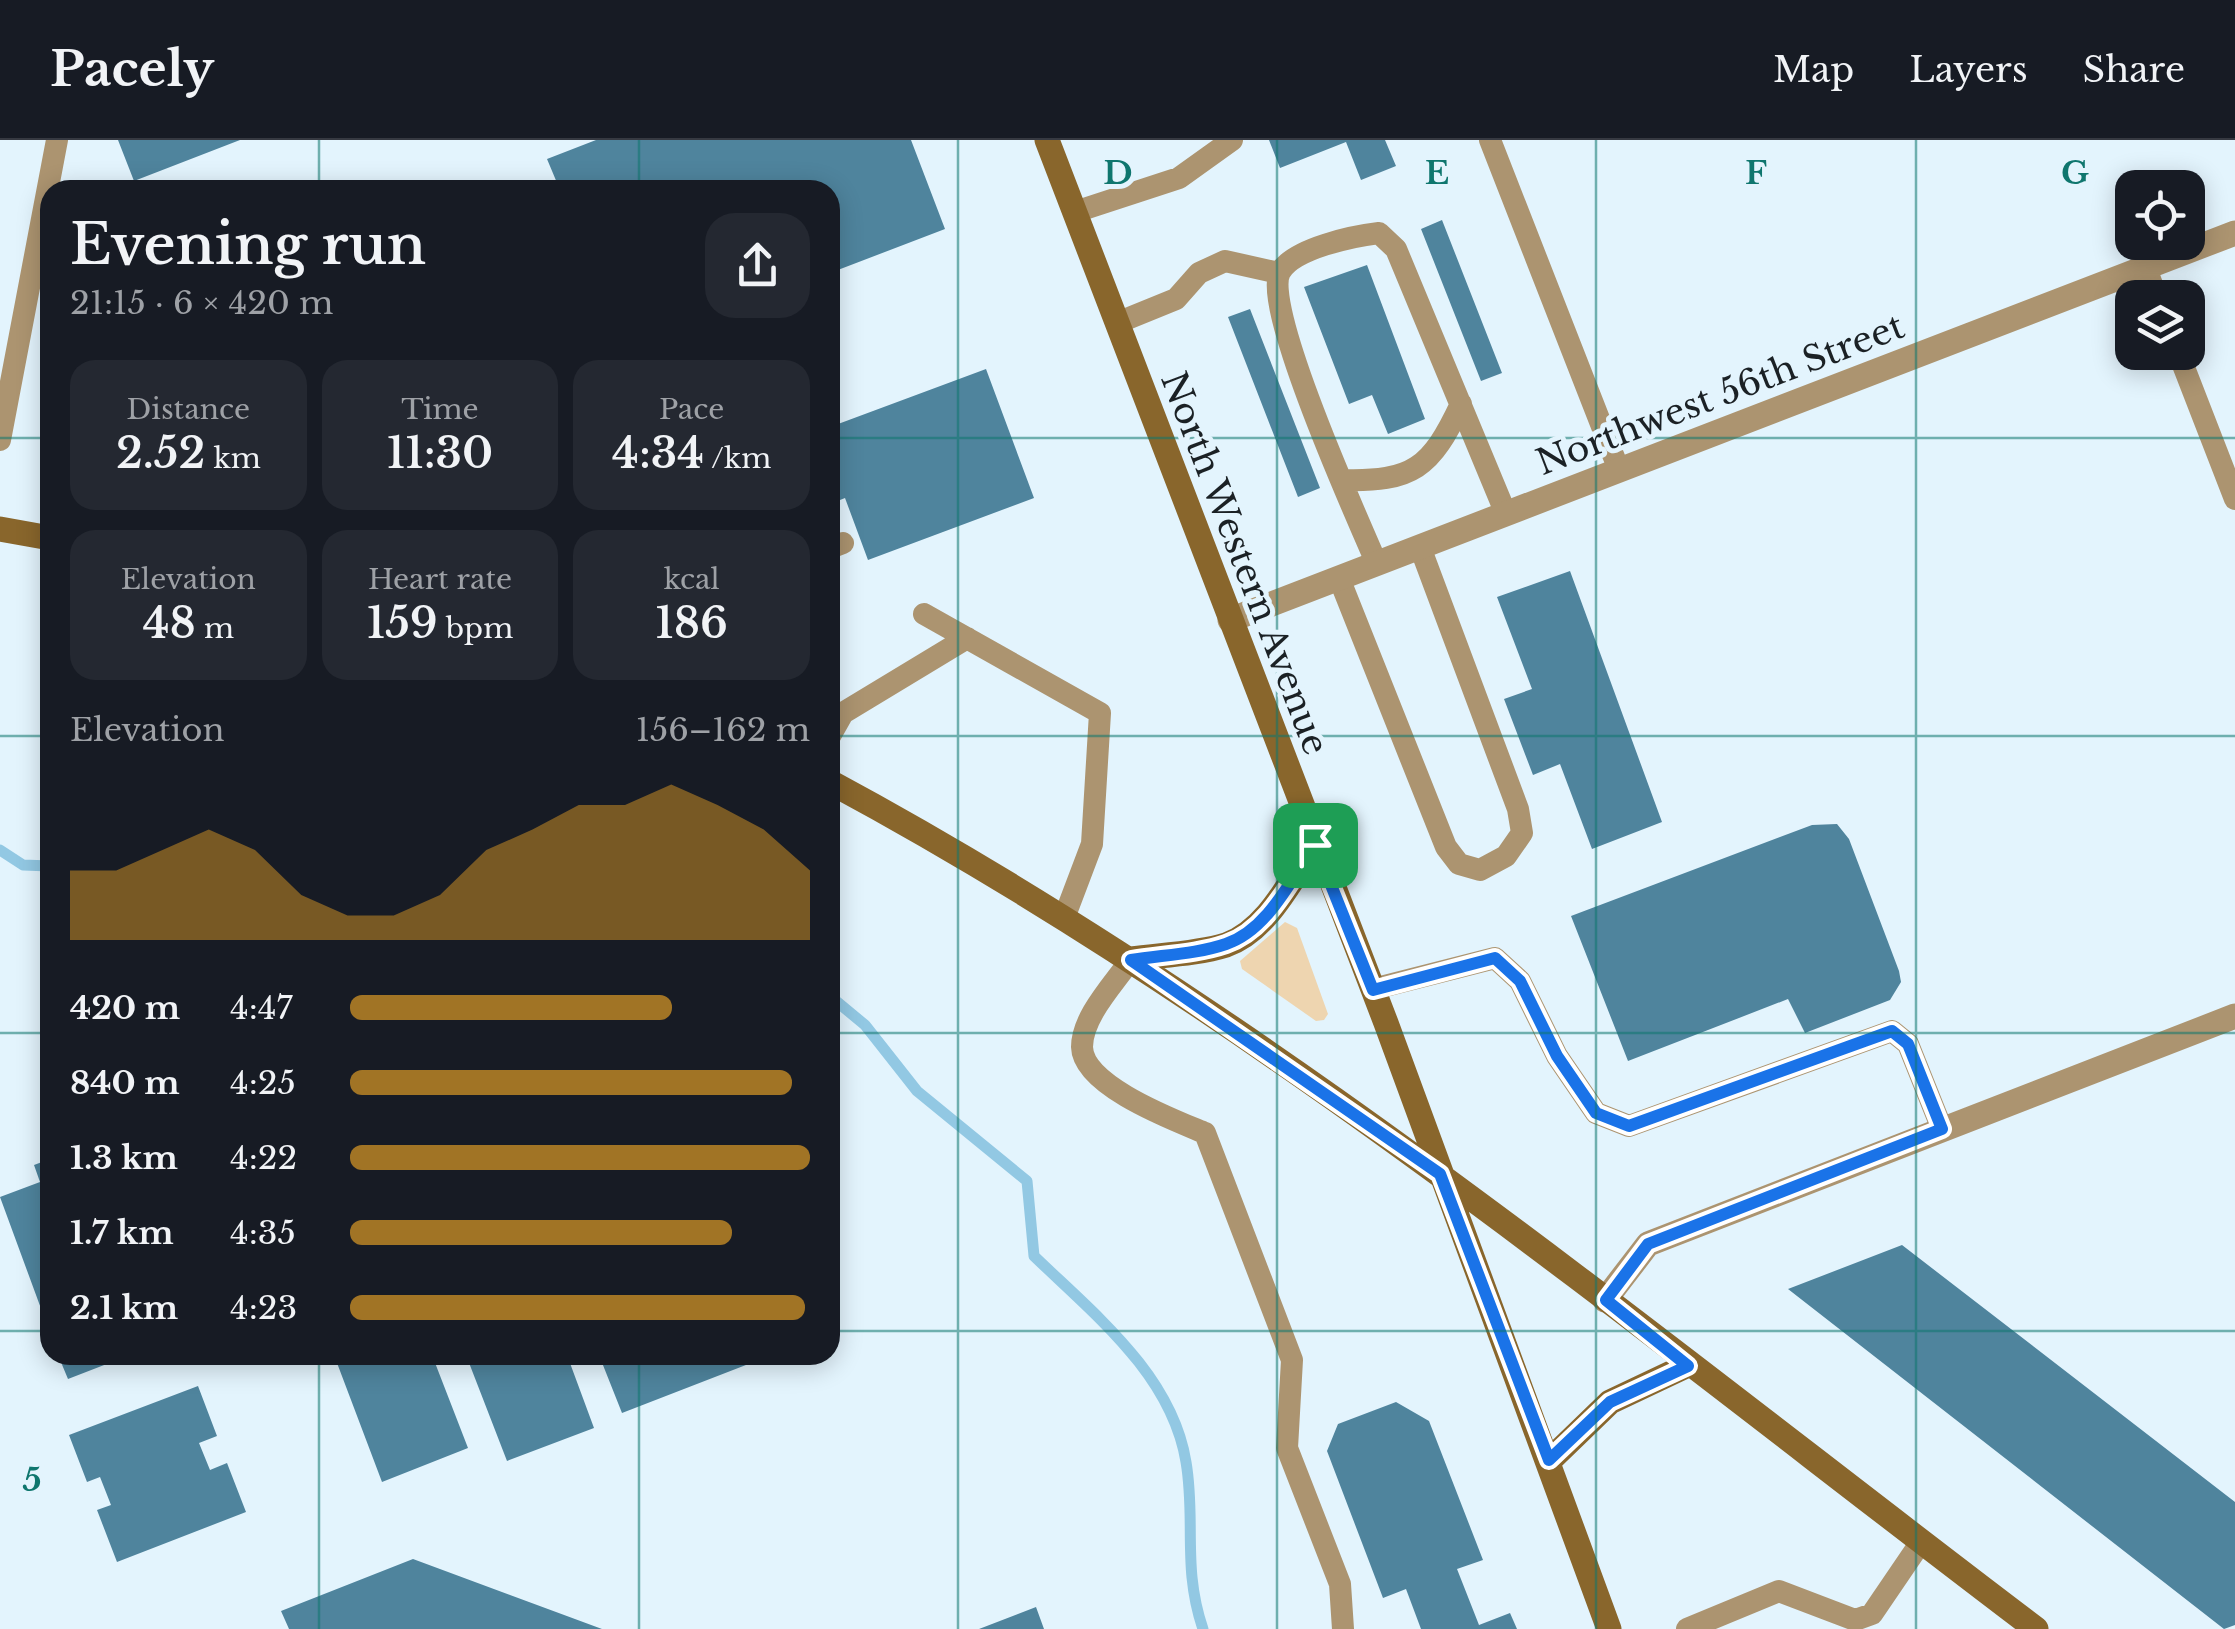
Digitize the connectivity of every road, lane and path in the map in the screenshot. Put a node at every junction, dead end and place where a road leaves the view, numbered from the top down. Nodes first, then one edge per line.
1 (57, 140) edge
2 (1047, 140) edge
3 (1232, 140) edge
4 (1490, 140) edge
5 (49, 180) edge
6 (1075, 212) junction
7 (40, 229) edge
8 (2235, 234) edge
9 (2146, 268) junction
10 (1279, 273) junction
11 (2150, 280) edge
12 (1117, 322) junction
13 (2185, 370) edge
14 (1461, 404) junction
15 (0, 440) edge
16 (1619, 470) junction
17 (1342, 480) junction
18 (2235, 499) edge
19 (1506, 514) junction
20 (0, 529) edge
21 (40, 536) edge
22 (1420, 547) junction
23 (1377, 564) junction
24 (1339, 578) junction
25 (924, 614) dead end
26 (1230, 620) junction
27 (967, 638) junction
28 (840, 718) edge
29 (840, 788) edge
30 (1315, 845) junction
31 (1064, 918) junction
32 (1131, 960) junction
33 (1373, 990) junction
34 (2235, 1016) edge
35 (1942, 1129) junction
36 (1440, 1174) junction
37 (1606, 1300) junction
38 (1688, 1366) junction
39 (1549, 1460) junction
40 (1921, 1542) junction
41 (1343, 1629) edge
42 (1609, 1629) edge
43 (1687, 1629) edge
44 (2036, 1629) edge

1 - 5 lane
2 - 6 main road, North Western Avenue
3 - 6 lane
4 - 16 lane
6 - 12 main road, North Western Avenue
7 - 15 lane
8 - 9 street, Northwest 56th Street
9 - 11 lane
9 - 16 street, Northwest 56th Street
10 - 12 lane
10 - 14 lane
10 - 17 lane
12 - 26 main road, North Western Avenue
13 - 18 lane
14 - 17 lane
14 - 19 lane
16 - 19 street, Northwest 56th Street
17 - 23 lane
19 - 22 street, Northwest 56th Street
20 - 21 main road
22 - 23 street, Northwest 56th Street
22 - 24 lane
23 - 24 street, Northwest 56th Street
24 - 26 street, Northwest 56th Street
25 - 27 lane
26 - 30 main road, North Western Avenue
27 - 28 lane
27 - 31 lane
29 - 31 main road
30 - 32 main road
30 - 33 main road, North Western Avenue
31 - 32 main road
32 - 36 main road
32 - 41 lane
33 - 35 lane
33 - 36 main road, North Western Avenue
34 - 35 street
35 - 37 street
36 - 37 main road
36 - 39 main road, North Western Avenue
37 - 38 main road
38 - 39 main road
38 - 40 main road
39 - 42 main road, North Western Avenue
40 - 43 lane
40 - 44 main road

